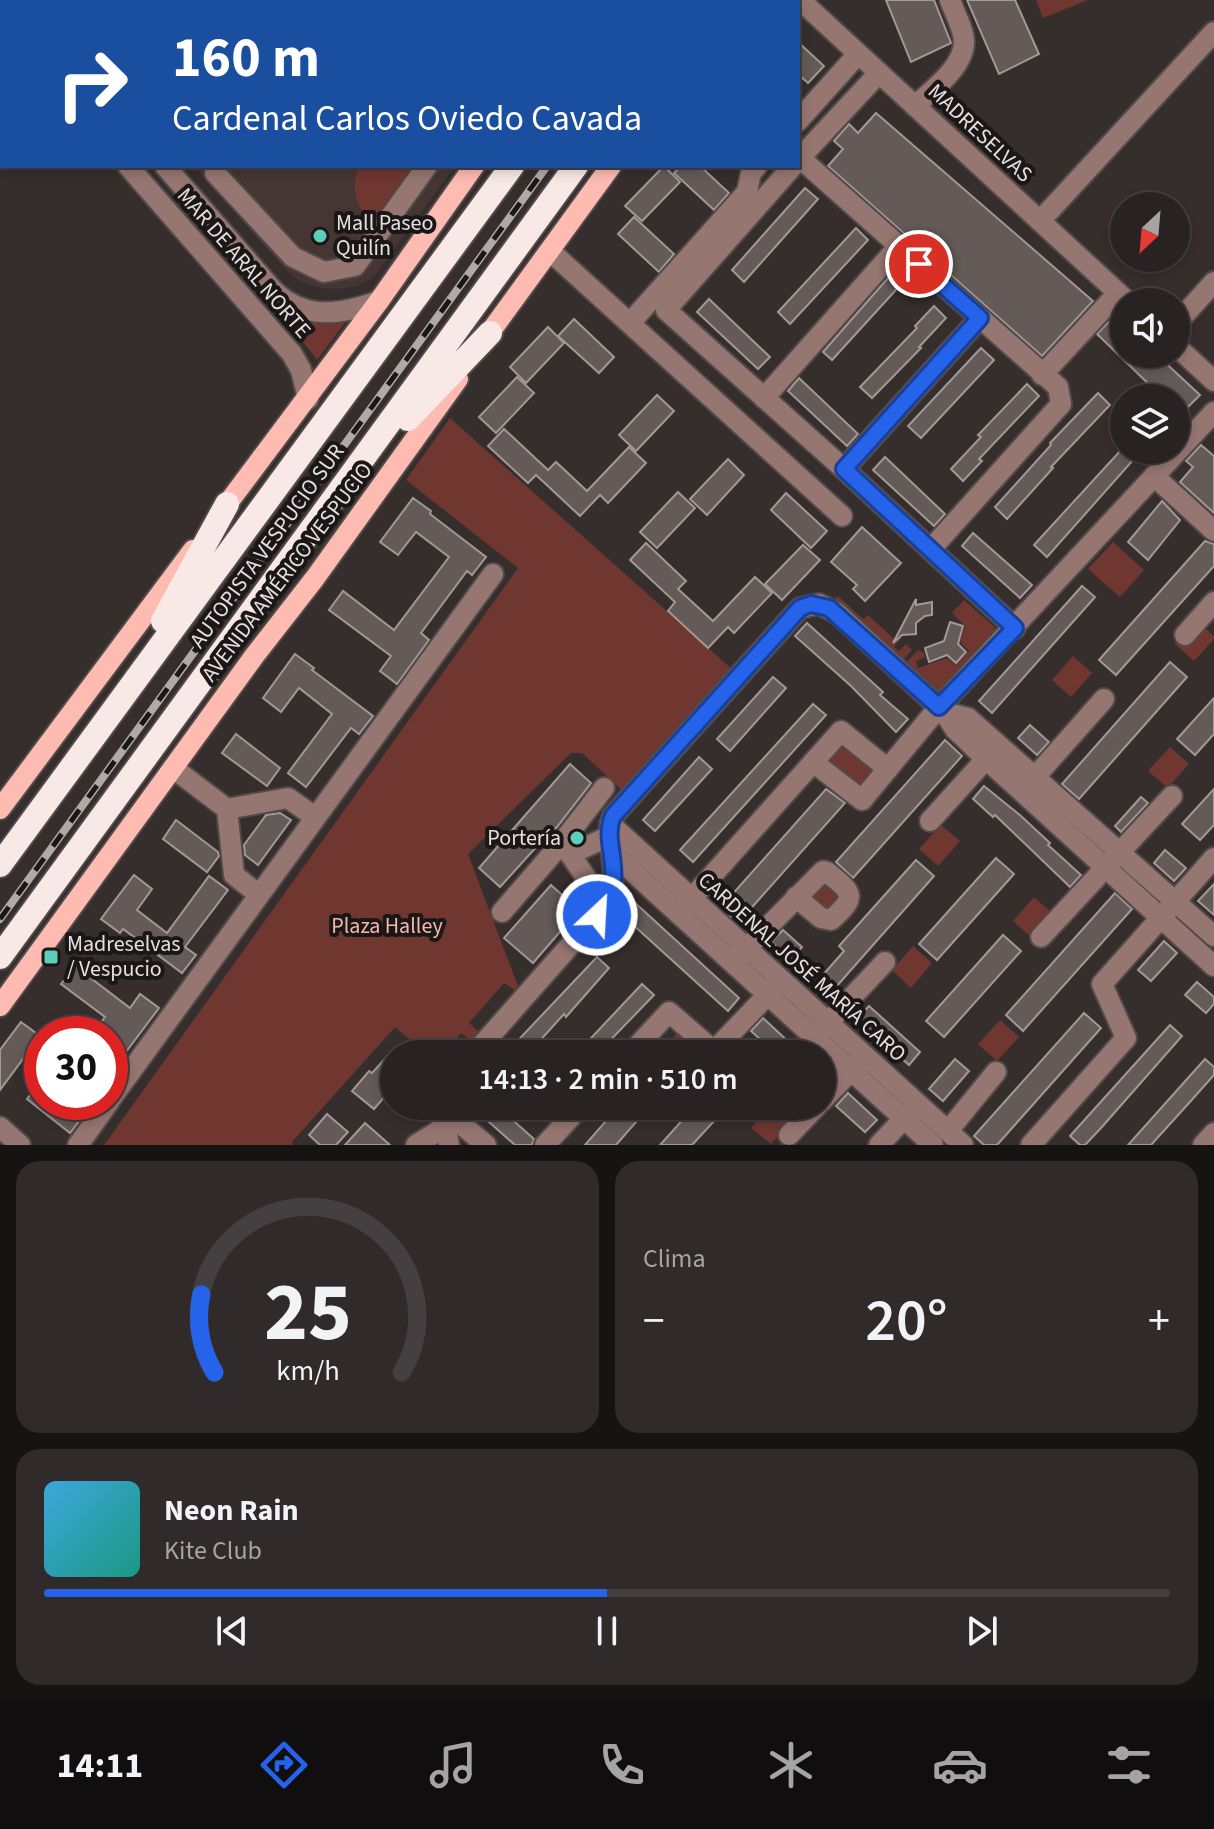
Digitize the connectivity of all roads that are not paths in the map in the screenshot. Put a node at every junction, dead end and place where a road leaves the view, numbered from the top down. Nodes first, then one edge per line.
1 (800, 0) edge
2 (950, 0) edge
3 (1214, 32) edge
4 (858, 54) junction
5 (879, 73) junction
6 (915, 106) junction
7 (800, 119) edge
8 (800, 158) edge
9 (800, 164) edge
10 (130, 168) edge
11 (167, 168) edge
12 (426, 168) edge
13 (473, 168) edge
14 (511, 168) edge
15 (575, 168) edge
16 (610, 168) edge
17 (755, 168) edge
18 (791, 168) edge
19 (217, 170) edge
20 (195, 201) junction
21 (1040, 221) junction
22 (899, 246) junction
23 (550, 251) junction
24 (254, 269) junction
25 (1214, 282) edge
26 (231, 284) junction
27 (1112, 288) edge
28 (379, 301) junction
29 (1190, 309) edge
30 (1110, 310) edge
31 (980, 318) junction
32 (630, 323) junction
33 (490, 333) junction
34 (1190, 359) edge
35 (1042, 375) junction
36 (1214, 381) edge
37 (764, 398) junction
38 (308, 399) junction
39 (1214, 412) edge
40 (844, 469) junction
41 (1154, 476) junction
42 (350, 477) junction
43 (227, 504) junction
44 (842, 516) dead end
45 (1214, 531) edge
46 (931, 549) junction
47 (493, 574) dead end
48 (1214, 602) edge
49 (1015, 628) junction
50 (1185, 635) dead end
51 (1104, 699) dead end
52 (119, 703) junction
53 (941, 710) junction
54 (986, 759) junction
55 (813, 762) junction
56 (173, 768) junction
57 (888, 769) junction
58 (1028, 784) junction
59 (604, 788) dead end
60 (1172, 796) dead end
61 (0, 809) edge
62 (227, 809) junction
63 (315, 817) junction
64 (930, 821) dead end
65 (610, 838) junction
66 (565, 850) junction
67 (1214, 858) edge
68 (1114, 860) junction
69 (0, 865) edge
70 (644, 868) junction
71 (593, 888) dead end
72 (258, 894) junction
73 (796, 897) dead end
74 (1176, 902) junction
75 (685, 906) junction
76 (502, 912) dead end
77 (597, 915) junction
78 (1162, 918) junction
79 (1214, 936) edge
80 (1041, 937) dead end
81 (740, 955) junction
82 (0, 957) edge
83 (885, 962) dead end
84 (1214, 966) edge
85 (775, 987) junction
86 (0, 1006) edge
87 (821, 1030) junction
88 (486, 1040) edge
89 (643, 1040) edge
90 (701, 1040) edge
91 (724, 1040) edge
92 (858, 1063) junction
93 (996, 1072) dead end
94 (128, 1075) edge
95 (836, 1086) edge
96 (911, 1111) junction
97 (96, 1120) edge
98 (568, 1120) edge
99 (803, 1120) edge
100 (445, 1122) edge
101 (0, 1127) edge
102 (1214, 1133) edge
103 (789, 1135) dead end
104 (948, 1140) edge
105 (475, 1142) edge
106 (20, 1145) edge
107 (78, 1145) edge
108 (416, 1145) edge
109 (545, 1145) edge
110 (879, 1145) edge
111 (1031, 1145) edge
112 (1203, 1145) edge

1 - 4 street, MADRESELVAS
2 - 6 street
3 - 21 street
4 - 5 street, MADRESELVAS
4 - 7 street
5 - 6 street, MADRESELVAS
5 - 8 street
6 - 21 street, MADRESELVAS
9 - 22 street
10 - 26 street, MAR DE ARAL NORTE
11 - 20 street, MAR DE ARAL NORTE
12 - 19 street
13 - 28 main road
14 - 52 highway, AUTOPISTA VESPUCIO SUR
15 - 42 highway, AUTOPISTA VESPUCIO SUR
16 - 23 main road, AVENIDA AMÉRICO VESPUCIO
17 - 32 street
18 - 37 street
19 - 20 street
20 - 24 street, MAR DE ARAL NORTE
21 - 27 street, MADRESELVAS
22 - 31 street
22 - 37 street
23 - 32 street
23 - 33 main road, AVENIDA AMÉRICO VESPUCIO
24 - 26 street
24 - 28 street, MAR DE ARAL NORTE
25 - 29 street
26 - 38 street, MAR DE ARAL NORTE
28 - 38 main road
30 - 35 street
31 - 35 street
31 - 40 street
32 - 44 street
33 - 42 highway
33 - 56 main road, AVENIDA AMÉRICO VESPUCIO
34 - 36 street
35 - 46 street
37 - 40 street
38 - 43 main road
39 - 41 street
40 - 46 street
41 - 45 street
41 - 49 street
42 - 82 highway, AUTOPISTA VESPUCIO SUR
43 - 52 highway
43 - 61 main road
46 - 49 street
47 - 63 street
48 - 50 street
49 - 53 street
51 - 58 street
52 - 69 highway, AUTOPISTA VESPUCIO SUR
53 - 54 street
53 - 57 street
53 - 58 street
53 - 65 street
54 - 58 street
54 - 64 street
55 - 57 street
55 - 57 street
55 - 75 street
56 - 62 street
56 - 86 main road, AVENIDA AMÉRICO VESPUCIO
58 - 68 street
59 - 66 street
60 - 68 street
62 - 63 street
62 - 72 street
63 - 72 street
65 - 66 street
65 - 70 street, CARDENAL JOSÉ MARÍA CARO
65 - 70 street, CARDENAL JOSÉ MARÍA CARO
65 - 77 street
66 - 71 street
66 - 76 street
67 - 74 street
68 - 74 street
68 - 78 street
68 - 80 street
70 - 75 street, CARDENAL JOSÉ MARÍA CARO
70 - 77 street
72 - 94 street
73 - 81 street
74 - 78 street
74 - 79 street
75 - 81 street, CARDENAL JOSÉ MARÍA CARO
77 - 88 street
78 - 84 street
78 - 111 street
81 - 85 street, CARDENAL JOSÉ MARÍA CARO
83 - 87 street
85 - 87 street, CARDENAL JOSÉ MARÍA CARO
85 - 91 street
87 - 92 street, CARDENAL JOSÉ MARÍA CARO
89 - 90 street
92 - 95 street
92 - 96 street, CARDENAL JOSÉ MARÍA CARO
93 - 104 street
96 - 104 street, CARDENAL JOSÉ MARÍA CARO
96 - 110 street
97 - 107 street
98 - 109 street
99 - 103 street
100 - 105 street
100 - 108 street
101 - 106 street
102 - 112 street

